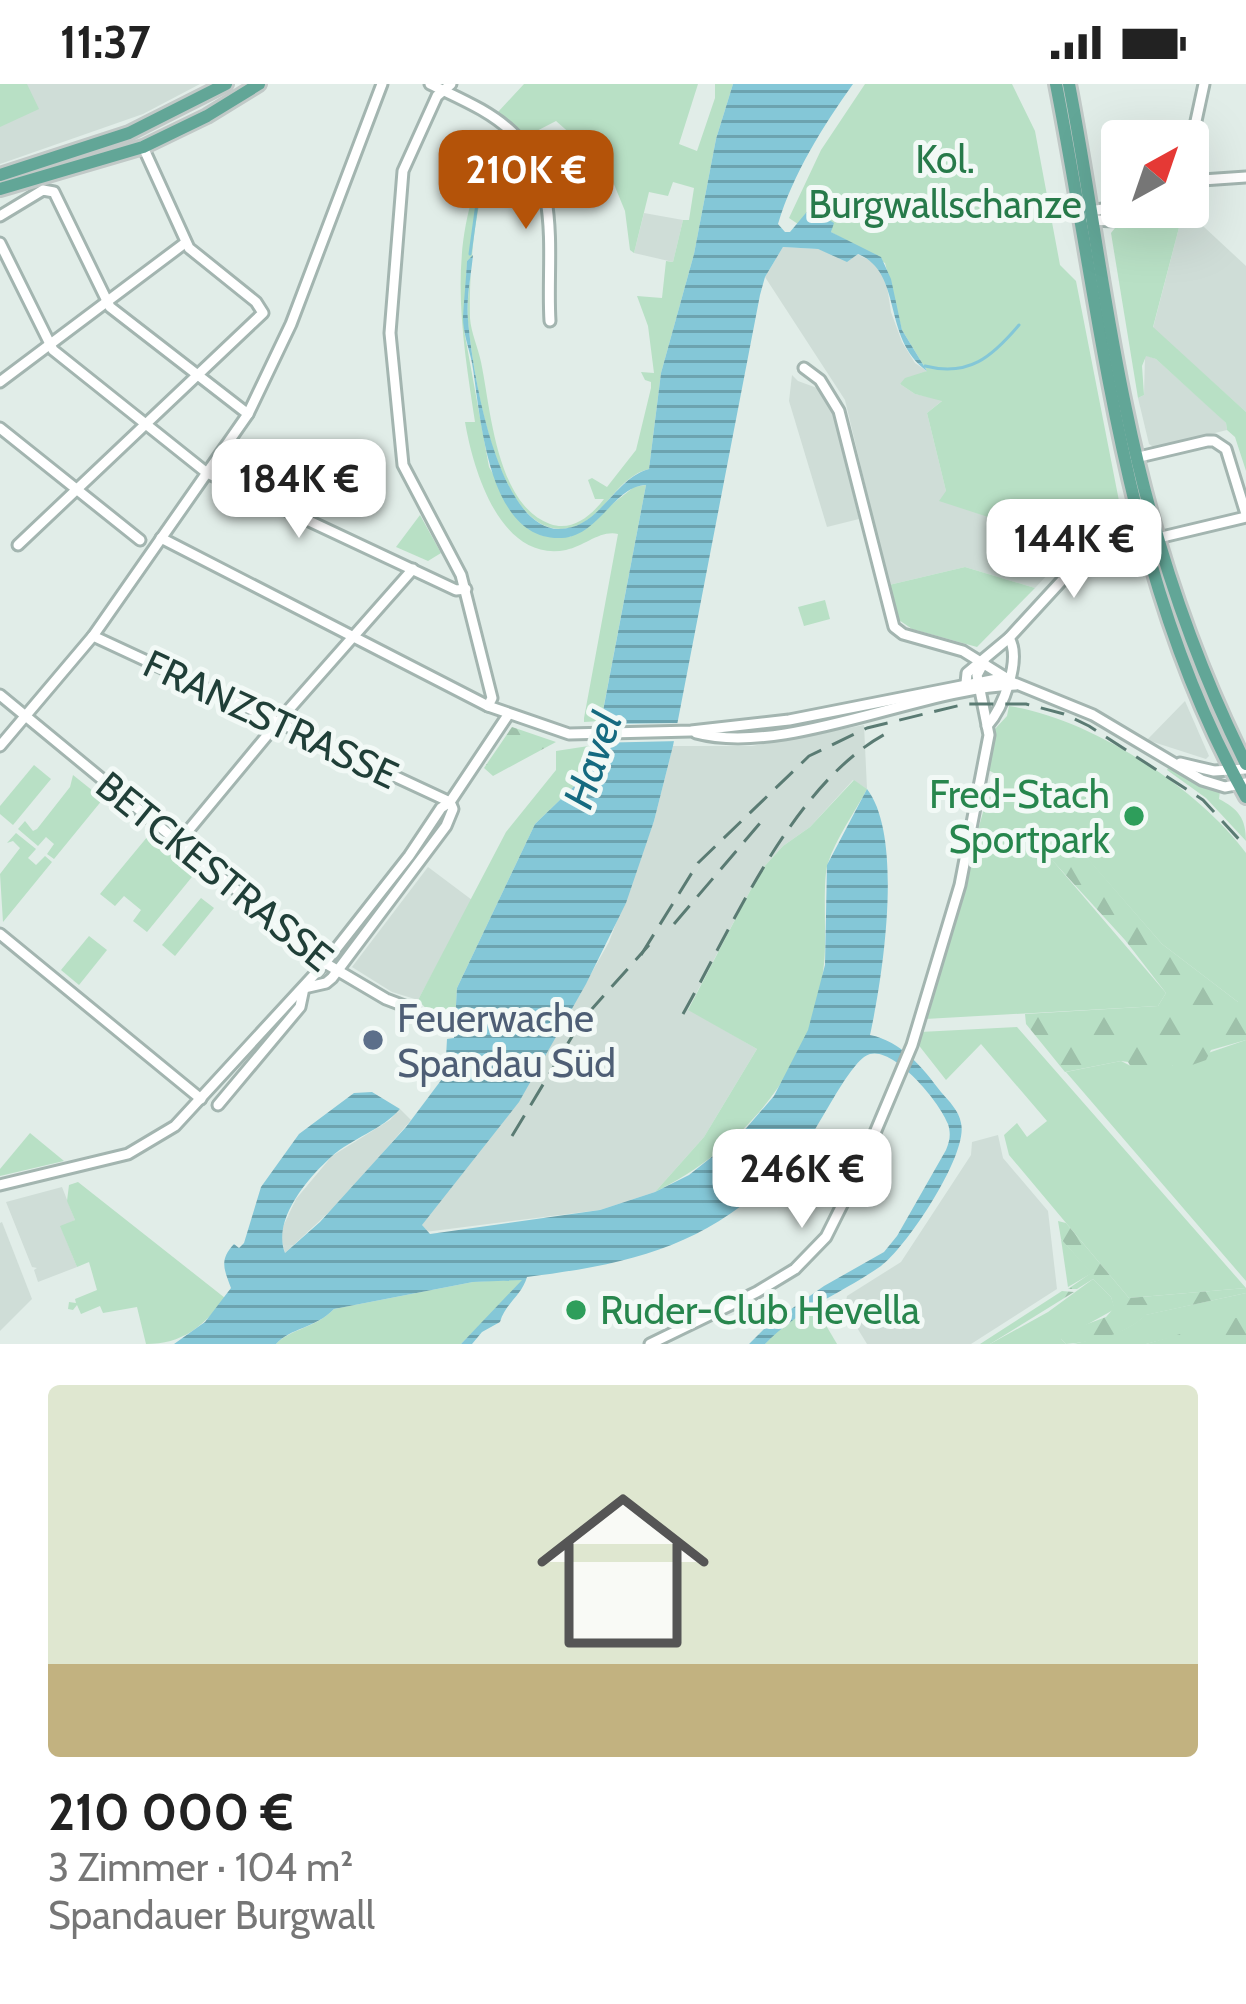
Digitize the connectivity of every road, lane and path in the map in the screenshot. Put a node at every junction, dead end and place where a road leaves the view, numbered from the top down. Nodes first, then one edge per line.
1 (226, 84) edge
2 (259, 84) edge
3 (382, 84) edge
4 (430, 84) edge
5 (1056, 84) edge
6 (1069, 84) edge
7 (1204, 84) edge
8 (447, 87) edge
9 (199, 100) junction
10 (207, 116) junction
11 (1196, 120) edge
12 (136, 131) junction
13 (142, 147) junction
14 (0, 175) edge
15 (1246, 177) edge
16 (1209, 180) edge
17 (0, 190) edge
18 (1101, 212) edge
19 (1101, 214) edge
20 (1088, 215) junction
21 (0, 216) edge
22 (0, 243) edge
23 (185, 243) junction
24 (106, 300) junction
25 (550, 322) dead end
26 (50, 344) junction
27 (804, 368) dead end
28 (200, 376) junction
29 (0, 382) edge
30 (248, 414) junction
31 (146, 426) junction
32 (0, 428) edge
33 (1130, 459) junction
34 (207, 473) junction
35 (77, 490) junction
36 (1136, 509) junction
37 (1246, 515) edge
38 (161, 538) junction
39 (1158, 538) junction
40 (140, 540) dead end
41 (18, 545) dead end
42 (413, 569) junction
43 (466, 589) junction
44 (93, 636) junction
45 (352, 638) junction
46 (1009, 638) junction
47 (984, 662) junction
48 (1008, 682) junction
49 (974, 685) junction
50 (0, 695) edge
51 (488, 706) junction
52 (508, 715) junction
53 (26, 716) junction
54 (986, 721) junction
55 (279, 723) junction
56 (0, 746) edge
57 (1168, 760) junction
58 (1241, 768) edge
59 (1244, 788) edge
60 (450, 802) junction
61 (178, 843) junction
62 (0, 934) edge
63 (325, 963) junction
64 (337, 971) junction
65 (304, 988) junction
66 (415, 1010) dead end
67 (202, 1099) junction
68 (218, 1106) dead end
69 (0, 1185) edge
70 (650, 1344) edge

1 - 9 main road
2 - 10 main road
3 - 30 street
4 - 8 street
5 - 20 main road
6 - 20 main road
7 - 11 street
8 - 25 street
8 - 43 street
9 - 10 main road
9 - 12 main road
10 - 13 main road
12 - 13 main road
12 - 14 main road
13 - 17 main road
13 - 23 street
15 - 16 street
18 - 20 street
19 - 20 street
20 - 33 main road
21 - 24 street
22 - 26 street
23 - 24 street
23 - 28 street
24 - 26 street
24 - 28 street
26 - 29 street
26 - 31 street
27 - 47 street
28 - 30 street
28 - 31 street
30 - 34 street
31 - 34 street
31 - 35 street
32 - 35 street
33 - 36 main road
33 - 37 street
33 - 39 main road
34 - 38 street
34 - 42 street
35 - 40 street
35 - 41 street
36 - 46 street
36 - 58 main road
37 - 39 street
38 - 44 street
38 - 45 street
39 - 58 main road
42 - 43 street
42 - 45 street
43 - 51 street
44 - 53 street
44 - 55 street, FRANZSTRASSE
45 - 51 street
45 - 55 street
46 - 47 street
46 - 48 street
47 - 48 street
47 - 49 street
48 - 49 street
48 - 54 street
48 - 57 street
49 - 52 street
49 - 54 street
50 - 53 street, BETCKESTRASSE
51 - 52 street
52 - 60 street
53 - 56 street
53 - 61 street, BETCKESTRASSE
54 - 70 street
55 - 60 street, FRANZSTRASSE
55 - 61 street
57 - 58 street
57 - 59 street
58 - 59 main road
60 - 63 street
60 - 64 street
61 - 63 street, BETCKESTRASSE
62 - 67 street
63 - 64 street, BETCKESTRASSE
63 - 65 street
64 - 65 street
64 - 66 street, BETCKESTRASSE
65 - 67 street
65 - 68 street
67 - 69 street

